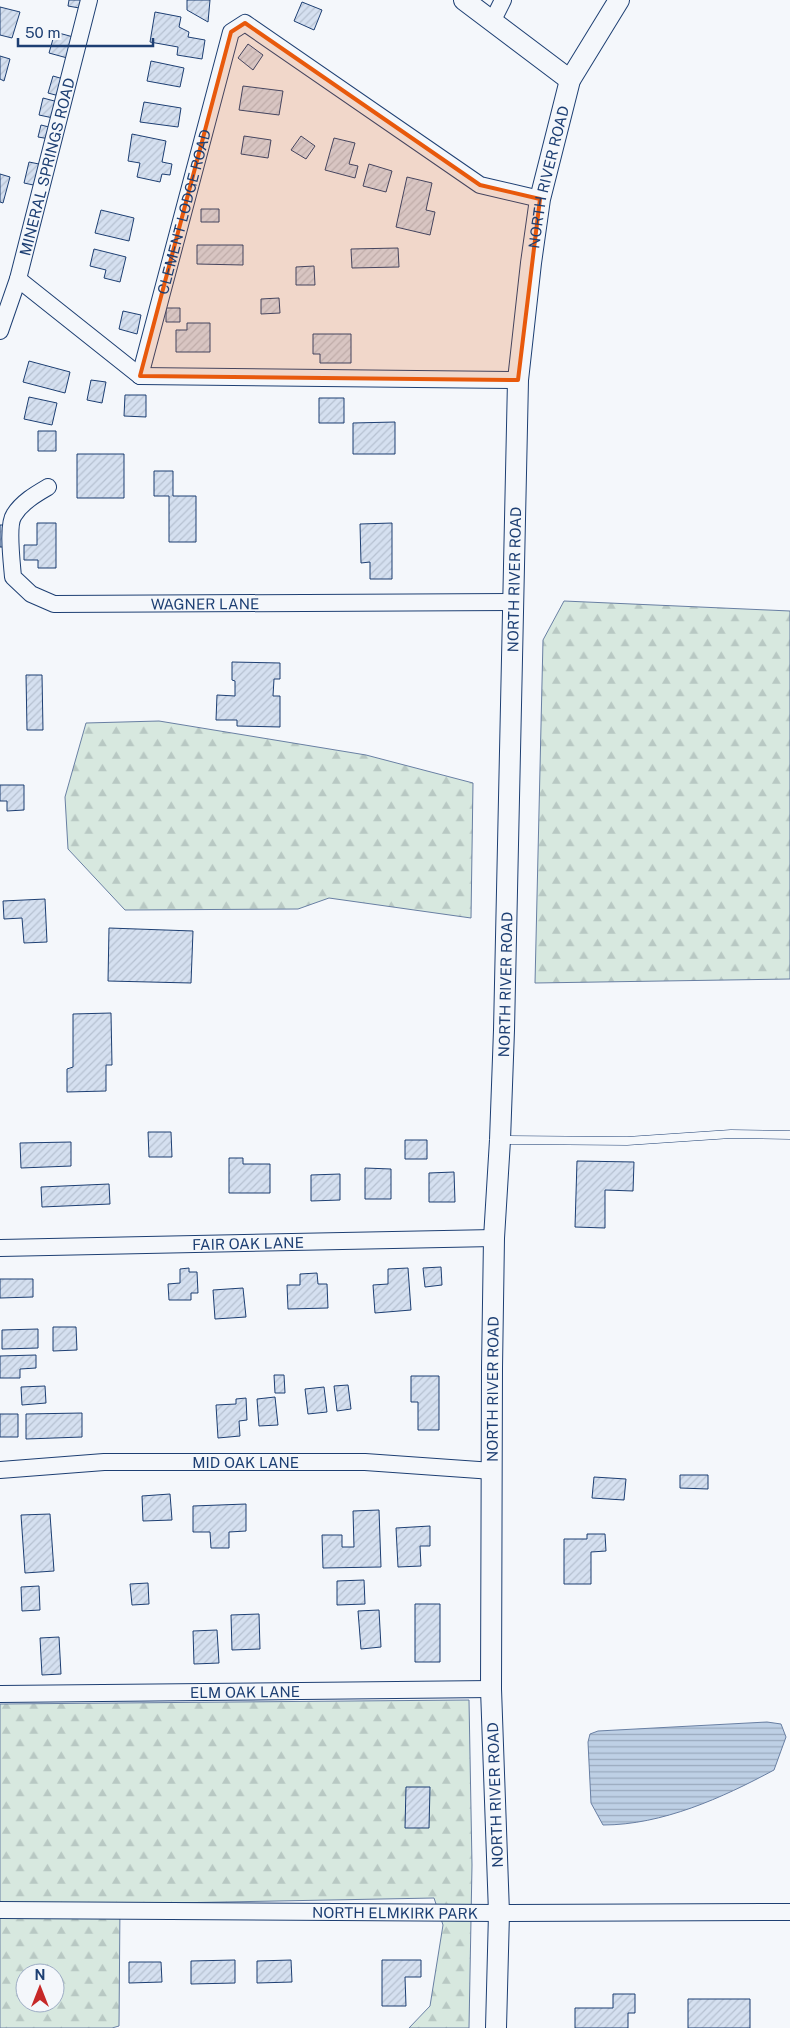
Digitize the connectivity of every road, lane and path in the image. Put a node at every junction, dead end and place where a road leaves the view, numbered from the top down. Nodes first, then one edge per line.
1 (89, 0) edge
2 (464, 0) edge
3 (503, 0) edge
4 (619, 0) edge
5 (493, 20) junction
6 (570, 80) junction
7 (540, 199) junction
8 (18, 279) junction
9 (0, 331) edge
10 (140, 376) junction
11 (518, 380) junction
12 (48, 488) dead end
13 (513, 602) junction
14 (790, 1134) edge
15 (500, 1140) junction
16 (494, 1238) junction
17 (0, 1248) edge
18 (0, 1470) edge
19 (493, 1472) junction
20 (491, 1688) junction
21 (0, 1694) edge
22 (0, 1910) edge
23 (790, 1912) edge
24 (499, 1913) junction
25 (496, 2028) edge

1 - 8 street, MINERAL SPRINGS ROAD
2 - 5 street
3 - 5 street
4 - 6 street, NORTH RIVER ROAD
5 - 6 street
6 - 7 street, NORTH RIVER ROAD
7 - 10 street, CLEMENT LODGE ROAD
7 - 11 street, NORTH RIVER ROAD
8 - 9 street, MINERAL SPRINGS ROAD
8 - 10 street
10 - 11 street
11 - 13 street, NORTH RIVER ROAD
12 - 13 street, WAGNER LANE
13 - 15 street, NORTH RIVER ROAD
14 - 15 lane
15 - 16 street, NORTH RIVER ROAD
16 - 17 street, FAIR OAK LANE
16 - 19 street, NORTH RIVER ROAD
18 - 19 street, MID OAK LANE
19 - 20 street, NORTH RIVER ROAD
20 - 21 street, ELM OAK LANE
20 - 24 street, NORTH RIVER ROAD
22 - 24 street, NORTH ELMKIRK PARK
23 - 24 street, NORTH ELMKIRK PARK
24 - 25 street, NORTH RIVER ROAD

